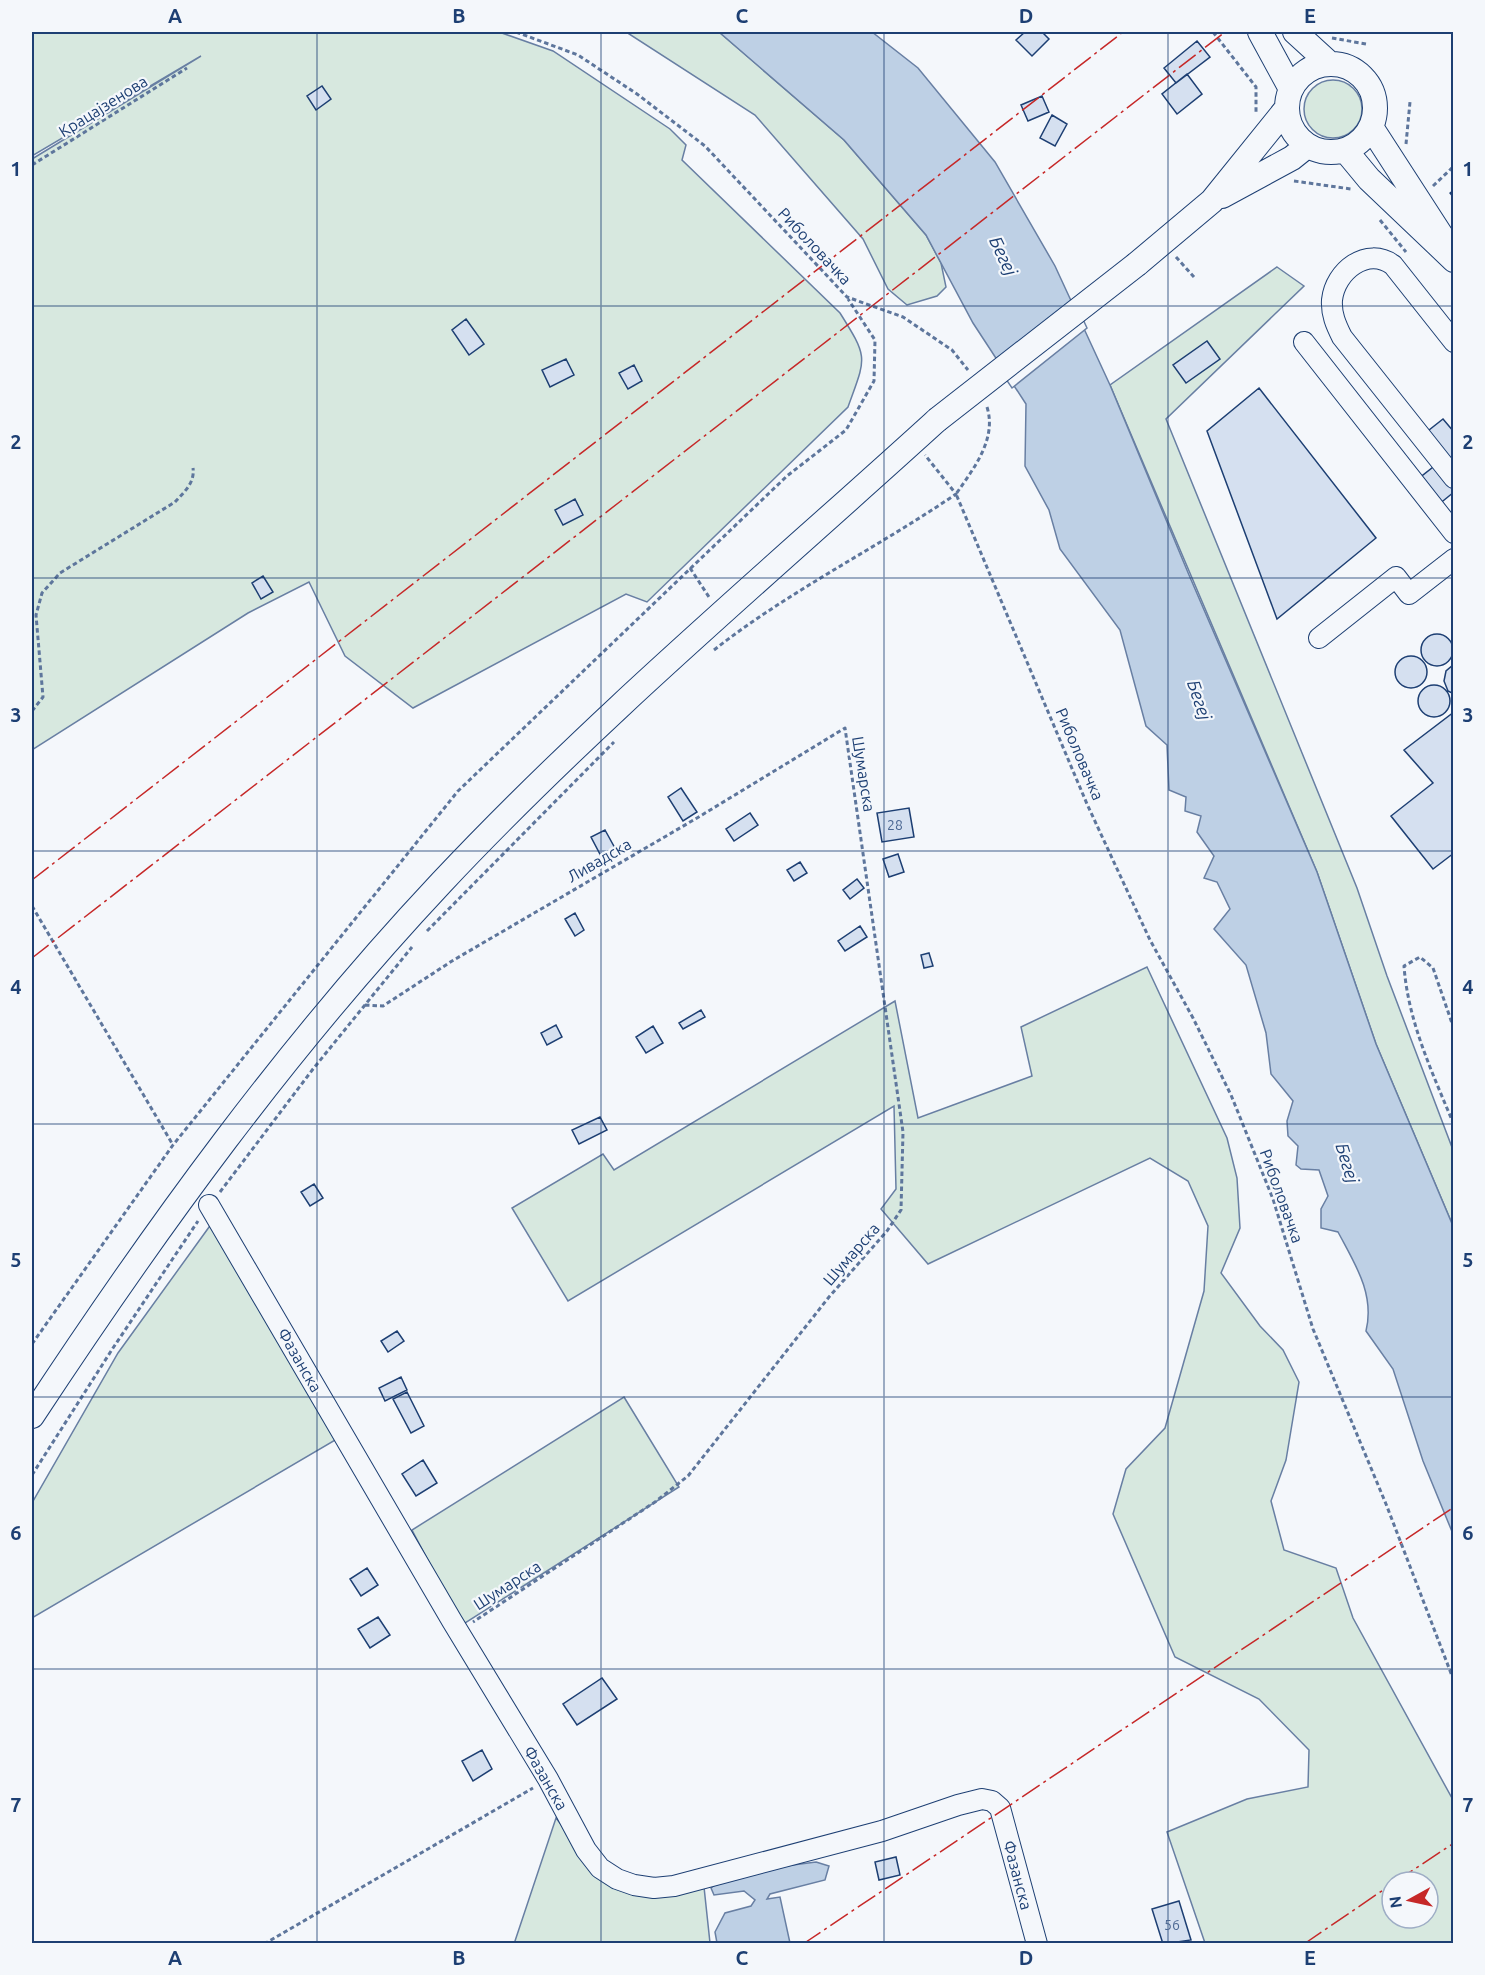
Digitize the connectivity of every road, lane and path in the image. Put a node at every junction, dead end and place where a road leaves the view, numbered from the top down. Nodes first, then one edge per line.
1 (516, 32) edge
2 (1213, 32) edge
3 (1260, 32) edge
4 (1295, 32) edge
5 (1323, 36) dead end
6 (1366, 44) dead end
7 (1330, 64) junction
8 (187, 68) dead end
9 (1289, 98) junction
10 (1410, 102) dead end
11 (1256, 118) dead end
12 (1371, 127) junction
13 (1307, 146) junction
14 (1345, 150) junction
15 (1405, 152) dead end
16 (32, 165) edge
17 (1454, 166) edge
18 (1294, 181) dead end
19 (1355, 190) dead end
20 (1419, 200) junction
21 (1212, 201) junction
22 (1163, 242) junction
23 (1454, 255) edge
24 (1454, 260) edge
25 (1194, 277) dead end
26 (847, 297) junction
27 (1304, 342) dead end
28 (1454, 342) edge
29 (974, 378) dead end
30 (985, 398) dead end
31 (913, 442) junction
32 (193, 468) dead end
33 (1454, 478) edge
34 (956, 494) junction
35 (1454, 533) edge
36 (1454, 559) edge
37 (690, 568) junction
38 (720, 613) junction
39 (1319, 638) dead end
40 (712, 651) dead end
41 (32, 711) edge
42 (845, 728) joint
43 (616, 740) dead end
44 (32, 906) edge
45 (426, 932) dead end
46 (418, 940) dead end
47 (365, 1005) junction
48 (1454, 1029) edge
49 (1454, 1125) edge
50 (173, 1145) junction
51 (209, 1205) junction
52 (32, 1344) edge
53 (32, 1416) edge
54 (32, 1476) edge
55 (459, 1632) junction
56 (1454, 1681) edge
57 (548, 1779) junction
58 (264, 1944) edge
59 (1037, 1944) edge

1 - 26 path, Риболовачка
2 - 11 path
3 - 9 main road
4 - 7 main road
5 - 6 path
7 - 9 main road
7 - 12 main road
8 - 16 path, Крацајзенова
9 - 13 main road
9 - 21 main road
10 - 15 path
12 - 14 main road
12 - 20 main road
13 - 14 main road
13 - 21 main road
14 - 24 main road
17 - 20 path
18 - 19 path
20 - 23 main road
21 - 22 main road
22 - 25 path
22 - 31 main road, bridge
26 - 29 path, Риболовачка
26 - 37 path
27 - 35 street
28 - 33 street
30 - 34 path
31 - 34 path, Риболовачка
31 - 38 main road
32 - 41 path
34 - 40 path
34 - 56 path, Риболовачка
36 - 39 street
37 - 38 path
37 - 50 path
38 - 53 main road
42 - 47 path, Ливадска
42 - 55 path, Шумарска
43 - 45 path
44 - 50 path
46 - 47 path
47 - 51 path
48 - 49 path
50 - 52 path
51 - 54 path
51 - 55 street, Фазанска
55 - 57 street, Фазанска
57 - 58 path
57 - 59 street, Фазанска

